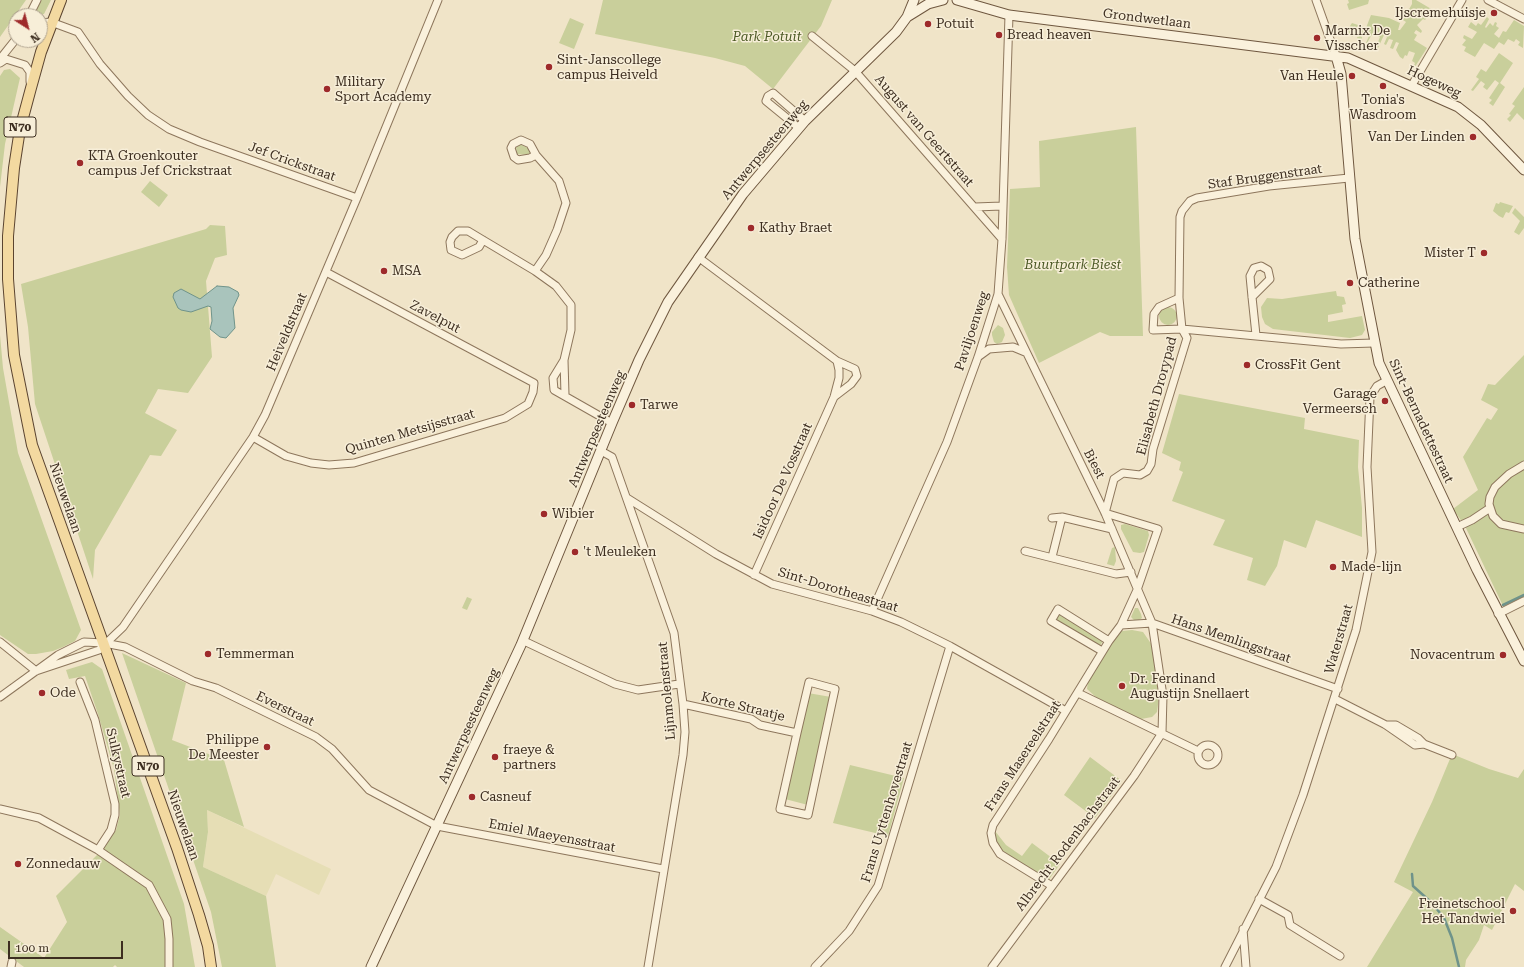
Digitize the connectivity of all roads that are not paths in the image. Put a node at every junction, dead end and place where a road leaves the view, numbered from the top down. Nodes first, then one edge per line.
1 (60, 0) edge
2 (438, 0) edge
3 (914, 0) edge
4 (943, 0) edge
5 (957, 0) edge
6 (1316, 0) edge
7 (1462, 0) edge
8 (1488, 0) edge
9 (1009, 15) junction
10 (907, 17) junction
11 (1524, 19) edge
12 (48, 22) edge
13 (52, 22) junction
14 (812, 36) dead end
15 (9, 48) edge
16 (1336, 56) junction
17 (0, 59) edge
18 (0, 63) edge
19 (855, 71) junction
20 (1412, 86) junction
21 (31, 88) junction
22 (802, 125) junction
23 (536, 154) dead end
24 (1524, 170) edge
25 (1349, 178) junction
26 (358, 198) junction
27 (1002, 206) junction
28 (975, 207) junction
29 (1002, 239) junction
30 (483, 240) dead end
31 (698, 257) junction
32 (536, 271) junction
33 (326, 272) junction
34 (998, 294) junction
35 (1252, 297) dead end
36 (1179, 298) junction
37 (1182, 329) junction
38 (1256, 335) junction
39 (1374, 343) junction
40 (1025, 352) junction
41 (978, 357) junction
42 (564, 360) junction
43 (837, 361) junction
44 (1386, 381) junction
45 (534, 383) joint
46 (565, 395) junction
47 (834, 397) junction
48 (612, 423) junction
49 (252, 437) junction
50 (601, 451) junction
51 (1524, 465) edge
52 (627, 498) junction
53 (1490, 508) junction
54 (1105, 513) junction
55 (1062, 517) junction
56 (1052, 518) dead end
57 (1457, 527) junction
58 (1112, 529) junction
59 (1524, 529) edge
60 (1025, 551) dead end
61 (1052, 557) junction
62 (1131, 572) junction
63 (754, 575) junction
64 (1137, 590) junction
65 (1524, 601) edge
66 (872, 611) junction
67 (1498, 614) junction
68 (1152, 623) junction
69 (1121, 625) junction
70 (524, 641) junction
71 (1109, 641) junction
72 (0, 642) edge
73 (104, 644) junction
74 (950, 646) junction
75 (1102, 651) junction
76 (1524, 661) edge
77 (36, 670) junction
78 (80, 682) dead end
79 (679, 684) junction
80 (1338, 688) junction
81 (1078, 693) junction
82 (0, 697) edge
83 (1334, 699) junction
84 (683, 704) junction
85 (1066, 711) junction
86 (797, 732) junction
87 (1162, 733) junction
88 (1198, 751) dead end
89 (1452, 755) dead end
90 (0, 809) edge
91 (437, 826) junction
92 (98, 850) junction
93 (663, 869) junction
94 (1052, 886) junction
95 (1259, 899) junction
96 (1243, 929) junction
97 (1340, 956) dead end
98 (169, 967) edge
99 (211, 967) edge
100 (371, 967) edge
101 (648, 967) edge
102 (815, 967) edge
103 (992, 967) edge
104 (1225, 967) edge
105 (1246, 967) edge

1 - 13 main road, N70
2 - 26 street, Heiveldstraat
3 - 10 street, Antwerpsesteenweg
4 - 10 street
5 - 9 street, Grondwetlaan
6 - 16 street
7 - 20 street
8 - 11 street
9 - 16 street, Grondwetlaan
9 - 27 street, Paviljoenweg
10 - 19 street, Antwerpsesteenweg
12 - 13 street
13 - 21 main road, Nieuwelaan / N70
13 - 26 street, Jef Crickstraat
14 - 19 street, August van Geertstraat
15 - 17 street
16 - 20 street, Hogeweg
16 - 25 street, Sint-Bernadettestraat
18 - 21 street
19 - 22 street, Antwerpsesteenweg
19 - 28 street, August van Geertstraat
20 - 24 street, Hogeweg
21 - 73 main road, Nieuwelaan / N70
22 - 22 street
22 - 31 street, Antwerpsesteenweg
23 - 32 street
25 - 36 street, Staf Bruggenstraat
25 - 39 street, Sint-Bernadettestraat
26 - 33 street, Heiveldstraat
27 - 28 street, August van Geertstraat
27 - 29 street, Paviljoenweg
28 - 29 street, August van Geertstraat
29 - 34 street, Paviljoenweg
30 - 32 street
31 - 43 street, Isidoor De Vosstraat
31 - 48 street, Antwerpsesteenweg
32 - 42 street
33 - 45 street, Zavelput
33 - 49 street, Heiveldstraat
34 - 40 street, Biest
34 - 41 street, Paviljoenweg
35 - 38 street
36 - 37 street, Staf Bruggenstraat
36 - 37 street
37 - 38 street
37 - 54 street, Elisabeth Drorypad
38 - 39 street
39 - 44 street, Sint-Bernadettestraat
40 - 41 street
40 - 54 street, Biest
41 - 66 street, Paviljoenweg
42 - 46 street
42 - 46 street
43 - 47 street, Isidoor De Vosstraat
43 - 47 street, Isidoor De Vosstraat
44 - 57 street, Sint-Bernadettestraat
44 - 80 street, Waterstraat
45 - 49 street, Quinten Metsijsstraat
46 - 48 street
47 - 63 street, Isidoor De Vosstraat
48 - 50 street, Antwerpsesteenweg
49 - 73 street, Heiveldstraat
50 - 52 street, Lijnmolenstraat
50 - 70 street, Antwerpsesteenweg
51 - 53 street
52 - 63 street, Sint-Dorotheastraat
52 - 79 street, Lijnmolenstraat
53 - 57 street
53 - 59 street
54 - 58 street, Biest
54 - 64 street, Frans Masereelstraat
55 - 56 street
55 - 58 street
55 - 61 street
57 - 67 street, Sint-Bernadettestraat
58 - 62 street, Biest
60 - 61 street
61 - 62 street
62 - 64 street, Biest
63 - 66 street, Sint-Dorotheastraat
64 - 68 street, Hans Memlingstraat
64 - 69 street, Frans Masereelstraat
65 - 67 street
66 - 74 street, Sint-Dorotheastraat
67 - 76 street, Sint-Bernadettestraat
68 - 69 street
68 - 80 street, Hans Memlingstraat
68 - 87 street
69 - 71 street, Frans Masereelstraat
70 - 79 street
70 - 91 street, Antwerpsesteenweg
71 - 75 street, Frans Masereelstraat
71 - 75 street
72 - 77 street
73 - 77 street, Heiveldstraat
73 - 77 street, Heiveldstraat
73 - 91 street, Everstraat
73 - 99 main road, Nieuwelaan / N70
74 - 85 street, Sint-Dorotheastraat
74 - 102 street, Frans Uyttenhovestraat
75 - 81 street, Frans Masereelstraat
77 - 82 street, Heiveldstraat
78 - 92 street, Sulkystraat
79 - 84 street, Lijnmolenstraat
80 - 83 street, Waterstraat
81 - 85 street, Frans Masereelstraat
81 - 87 street
83 - 89 street
83 - 95 street, Waterstraat
84 - 86 street, Korte Straatje
84 - 93 street, Lijnmolenstraat
85 - 94 street, Frans Masereelstraat
86 - 86 street, Korte Straatje
87 - 88 street
87 - 94 street, Albrecht Rodenbachstraat
90 - 92 street
91 - 93 street, Emiel Maeyensstraat
91 - 100 street, Antwerpsesteenweg
92 - 98 street
93 - 101 street, Lijnmolenstraat
94 - 103 street, Albrecht Rodenbachstraat
95 - 96 street, Waterstraat
95 - 97 street
96 - 104 street, Waterstraat
96 - 105 street

